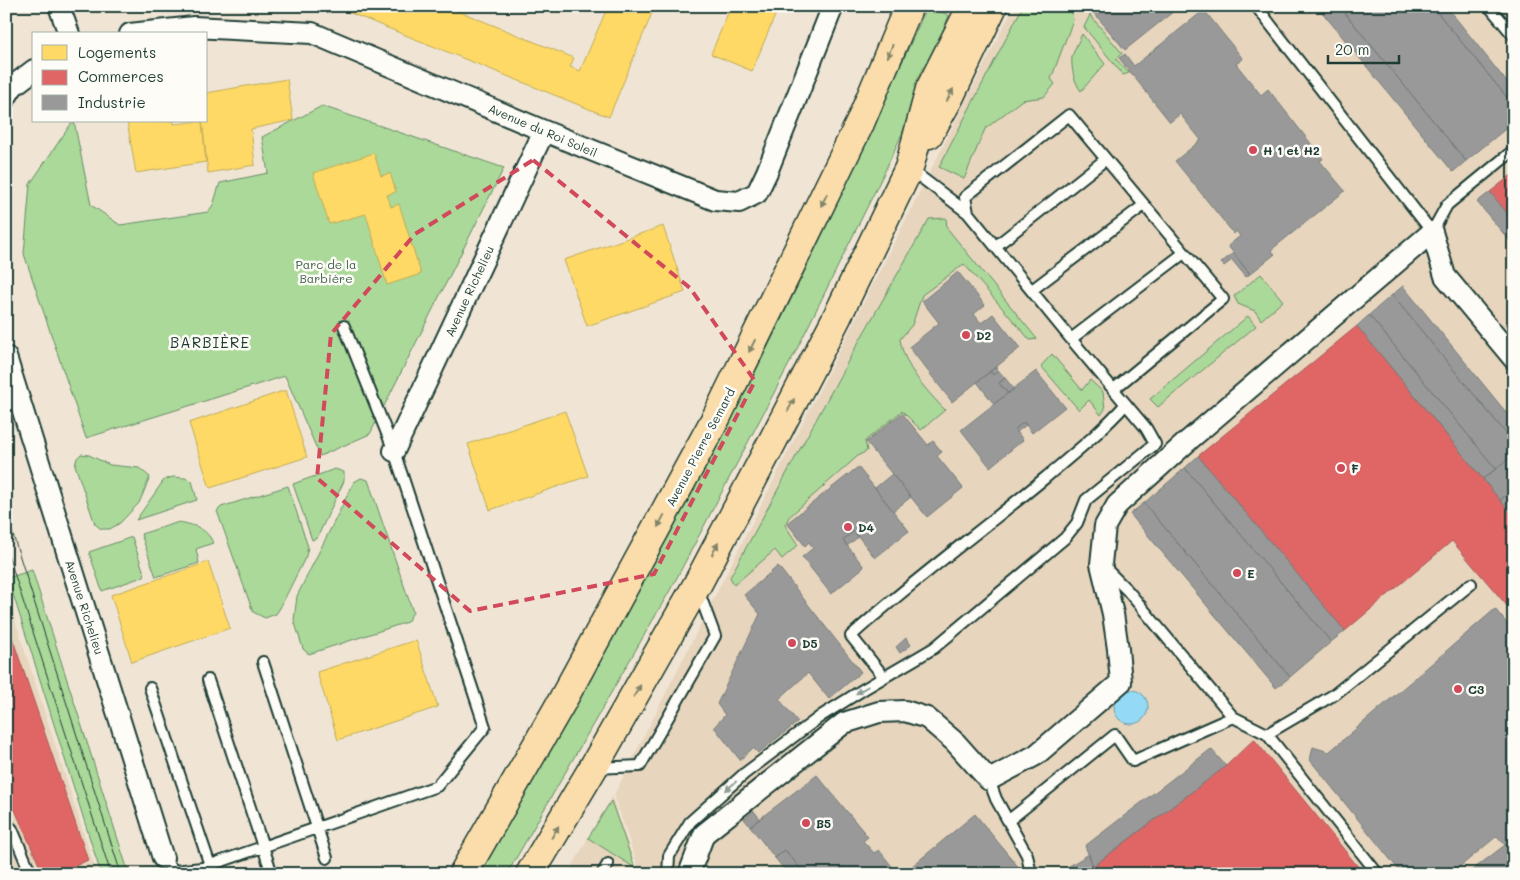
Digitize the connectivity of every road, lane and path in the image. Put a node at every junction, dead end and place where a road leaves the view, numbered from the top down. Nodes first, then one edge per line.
1 (59, 6) edge
2 (834, 6) edge
3 (909, 6) edge
4 (959, 6) edge
5 (972, 6) edge
6 (993, 6) edge
7 (1256, 6) edge
8 (1489, 6) edge
9 (68, 32) edge
10 (148, 32) edge
11 (1514, 36) edge
12 (32, 72) edge
13 (930, 89) junction
14 (6, 97) edge
15 (544, 131) junction
16 (1514, 150) edge
17 (1106, 159) junction
18 (909, 168) junction
19 (1144, 205) junction
20 (968, 213) junction
21 (1432, 232) junction
22 (996, 246) junction
23 (1184, 253) junction
24 (1032, 290) junction
25 (344, 326) dead end
26 (1071, 339) junction
27 (6, 357) edge
28 (1514, 359) edge
29 (1114, 389) junction
30 (1126, 404) junction
31 (394, 451) junction
32 (1101, 564) junction
33 (697, 584) junction
34 (1471, 584) dead end
35 (263, 662) dead end
36 (884, 677) junction
37 (208, 680) dead end
38 (150, 688) dead end
39 (1233, 717) junction
40 (1267, 734) junction
41 (592, 768) junction
42 (989, 780) junction
43 (1008, 821) junction
44 (6, 824) edge
45 (317, 828) junction
46 (264, 846) junction
47 (163, 858) joint
48 (327, 858) dead end
49 (608, 864) dead end
50 (212, 869) edge
51 (31, 874) edge
52 (272, 874) edge
53 (463, 874) edge
54 (530, 874) edge
55 (602, 874) edge
56 (668, 874) edge
57 (689, 874) edge
58 (1031, 874) edge
59 (1378, 874) edge

1 - 9 street
2 - 15 street, Avenue du Roi Soleil
3 -> 53 main road, Avenue Pierre Semard
4 - 13 main road
5 - 13 main road
18 -> 6 main road
7 - 21 lane
8 - 11 lane
10 - 15 street, Avenue du Roi Soleil
12 - 14 street
13 - 18 main road
15 - 31 street, Avenue Richelieu
16 - 21 lane
17 - 19 lane
17 - 20 lane
17 - 22 lane
18 - 20 lane
33 -> 18 main road
19 - 23 lane
19 - 24 lane
20 - 22 lane
21 - 28 street
21 - 32 street
22 - 24 lane
23 - 26 lane
23 - 29 lane
24 - 26 lane
25 - 31 lane
26 - 29 lane
27 - 47 street, Avenue Richelieu
29 - 30 lane
30 - 36 lane
30 - 36 lane
31 - 45 lane
32 - 39 lane
32 - 42 street
41 -> 33 main road
33 - 41 lane
34 - 40 lane
35 - 45 lane
36 -> 56 lane
37 - 46 lane
38 - 50 lane
39 - 40 lane
39 - 43 lane
40 - 59 lane
54 -> 41 main road
42 - 43 lane
42 - 57 street
43 - 58 lane
44 - 51 lane
45 - 46 lane
45 - 48 lane
46 - 50 lane
46 - 52 lane
47 - 50 lane
49 - 55 lane

